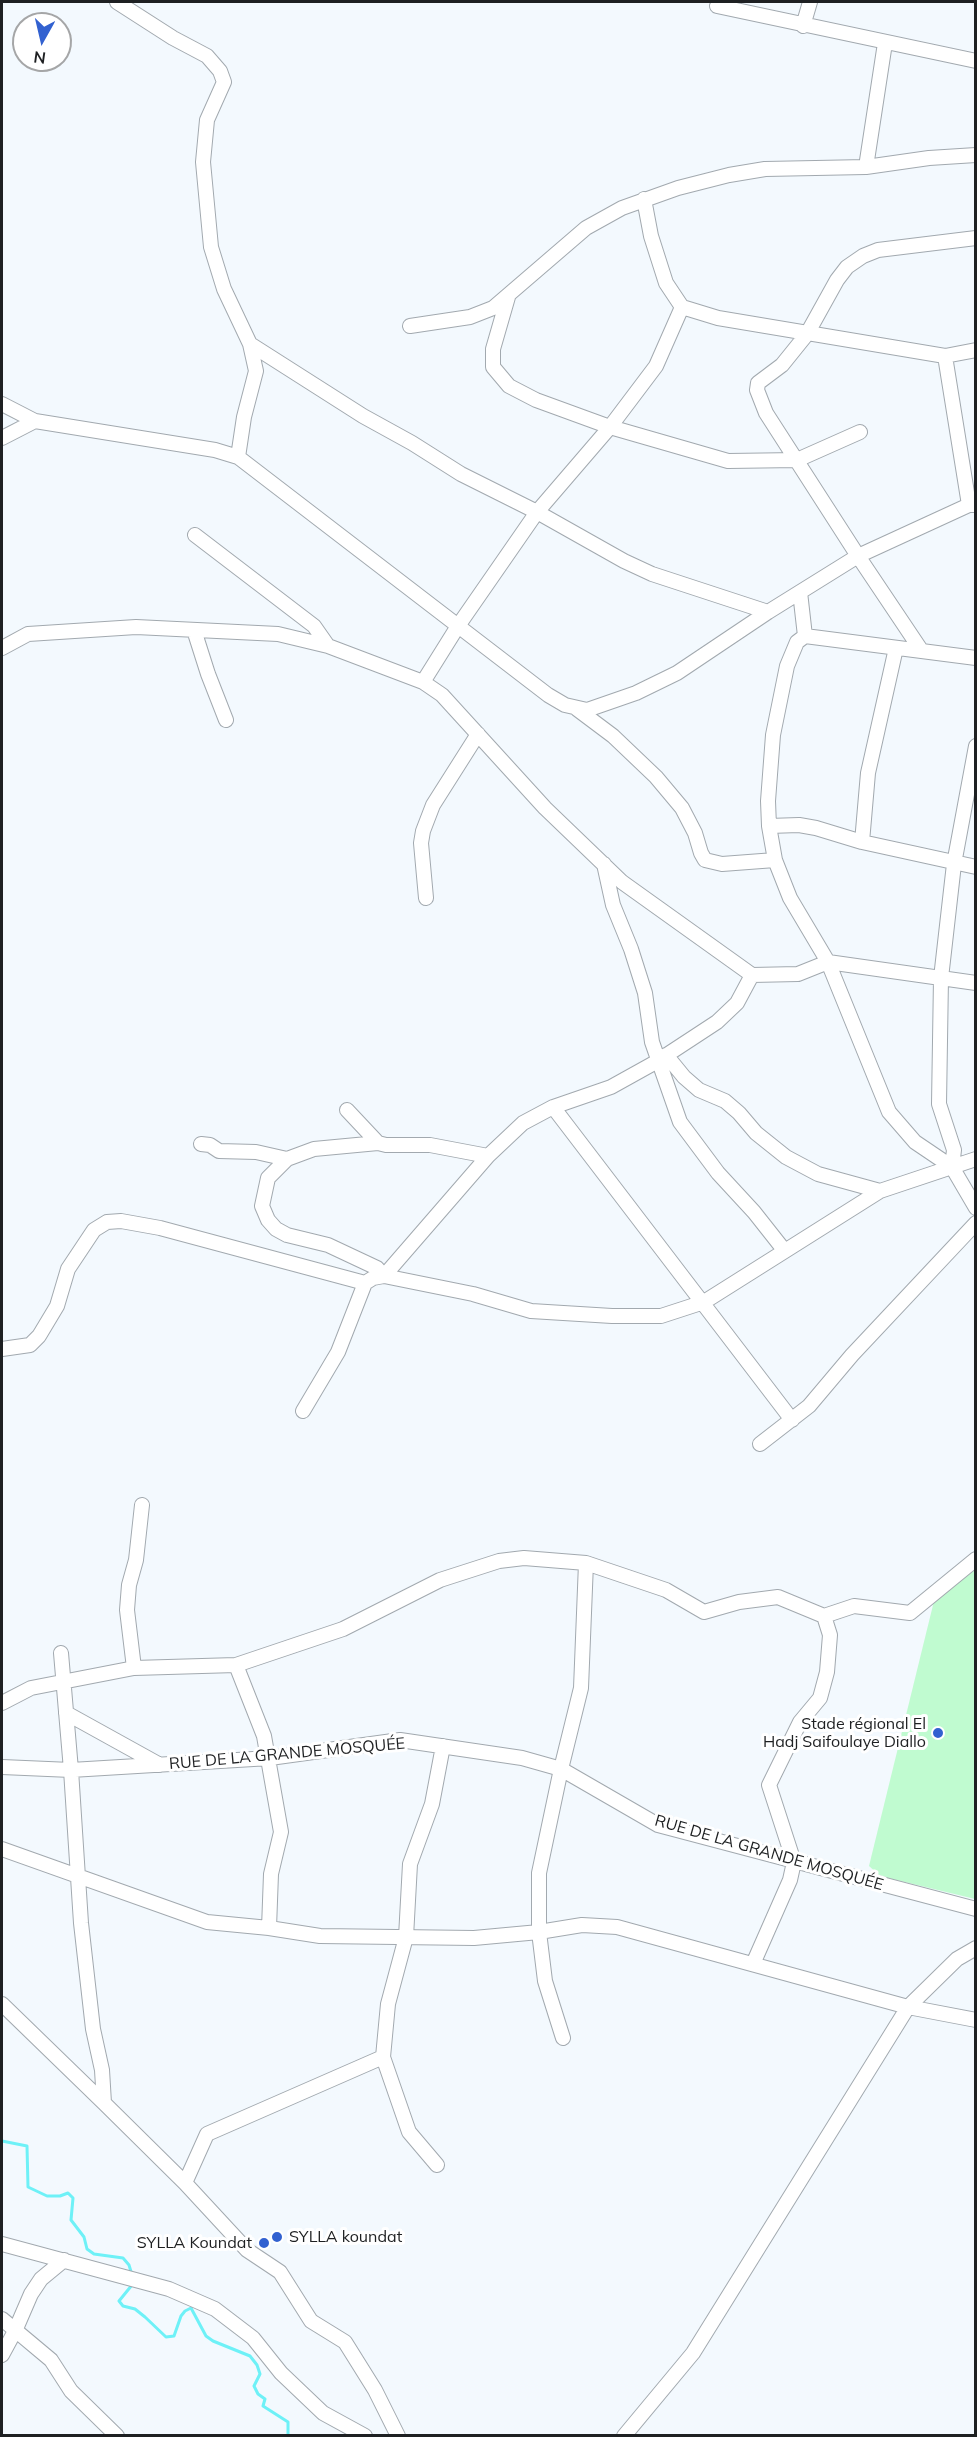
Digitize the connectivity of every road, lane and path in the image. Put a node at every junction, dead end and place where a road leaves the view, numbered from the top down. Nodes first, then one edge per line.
1 (117, 2) edge
2 (810, 2) edge
3 (717, 6) dead end
4 (803, 26) junction
5 (885, 43) junction
6 (975, 61) edge
7 (975, 155) edge
8 (866, 167) junction
9 (644, 199) junction
10 (975, 238) edge
11 (508, 297) junction
12 (682, 307) junction
13 (410, 326) dead end
14 (807, 334) junction
15 (250, 344) junction
16 (975, 350) edge
17 (945, 356) junction
18 (2, 404) edge
19 (35, 421) junction
20 (610, 427) junction
21 (860, 432) dead end
22 (2, 438) edge
23 (238, 457) junction
24 (796, 460) junction
25 (972, 505) edge
26 (537, 512) junction
27 (195, 536) dead end
28 (858, 556) junction
29 (800, 592) junction
30 (768, 612) junction
31 (458, 626) junction
32 (195, 630) junction
33 (805, 636) junction
34 (328, 646) junction
35 (2, 648) edge
36 (896, 648) junction
37 (921, 650) junction
38 (975, 658) edge
39 (423, 682) junction
40 (577, 709) junction
41 (226, 720) dead end
42 (478, 734) junction
43 (975, 746) edge
44 (769, 826) junction
45 (862, 842) junction
46 (775, 860) junction
47 (604, 864) junction
48 (954, 864) junction
49 (975, 867) edge
50 (426, 898) dead end
51 (828, 962) junction
52 (752, 975) junction
53 (940, 978) junction
54 (975, 983) edge
55 (662, 1058) junction
56 (553, 1107) junction
57 (347, 1110) dead end
58 (378, 1143) junction
59 (201, 1144) dead end
60 (488, 1156) junction
61 (287, 1159) junction
62 (975, 1159) edge
63 (952, 1167) junction
64 (880, 1191) junction
65 (975, 1208) edge
66 (975, 1223) edge
67 (784, 1250) junction
68 (384, 1276) junction
69 (365, 1283) junction
70 (704, 1302) junction
71 (2, 1349) edge
72 (303, 1411) dead end
73 (792, 1420) junction
74 (760, 1444) dead end
75 (142, 1505) dead end
76 (975, 1559) edge
77 (586, 1563) junction
78 (824, 1616) junction
79 (60, 1653) dead end
80 (236, 1665) junction
81 (134, 1668) junction
82 (63, 1683) junction
83 (2, 1703) edge
84 (66, 1713) junction
85 (443, 1746) junction
86 (270, 1758) junction
87 (162, 1766) junction
88 (2, 1767) edge
89 (561, 1769) junction
90 (71, 1770) junction
91 (2, 1849) edge
92 (794, 1862) junction
93 (78, 1877) junction
94 (975, 1909) edge
95 (269, 1928) junction
96 (539, 1932) junction
97 (406, 1937) junction
98 (975, 1948) edge
99 (753, 1964) junction
100 (2, 2004) edge
101 (908, 2007) junction
102 (975, 2020) edge
103 (563, 2038) dead end
104 (383, 2057) junction
105 (104, 2103) junction
106 (437, 2165) dead end
107 (185, 2184) junction
108 (2, 2244) edge
109 (64, 2260) junction
110 (2, 2319) edge
111 (15, 2331) junction
112 (2, 2355) edge
113 (117, 2436) edge
114 (365, 2436) edge
115 (399, 2436) edge
116 (624, 2436) edge

1 - 15 street
2 - 4 street
3 - 4 street
4 - 5 street
5 - 6 street
5 - 8 street
7 - 8 street
8 - 9 street
9 - 11 street
9 - 12 street
10 - 14 street
11 - 13 street
11 - 20 street
12 - 14 street
12 - 20 street
14 - 17 street
14 - 24 street
15 - 23 street
15 - 26 street
16 - 17 street
17 - 25 street
18 - 19 street
19 - 22 street
19 - 23 street
20 - 24 street
20 - 26 street
21 - 24 street
23 - 31 street
24 - 28 street
25 - 28 street
26 - 30 street
26 - 31 street
27 - 34 street
28 - 29 street
28 - 37 street
29 - 30 street
29 - 33 street
30 - 40 street
31 - 39 street
31 - 40 street
32 - 34 street
32 - 35 street
32 - 41 street
33 - 36 street
33 - 44 street
34 - 39 street
36 - 37 street
36 - 45 street
37 - 38 street
39 - 42 street
40 - 46 street
42 - 47 street
42 - 50 street
43 - 48 street
44 - 45 street
44 - 46 street
45 - 48 street
46 - 51 street
47 - 52 street
47 - 55 street
48 - 49 street
48 - 53 street
51 - 52 street
51 - 53 street
51 - 63 street
52 - 55 street
53 - 54 street
53 - 63 street
55 - 56 street
55 - 64 street
55 - 67 street
56 - 60 street
56 - 70 street
57 - 58 street
58 - 60 street
58 - 61 street
59 - 61 street
60 - 68 street
61 - 68 street
62 - 63 street
63 - 64 street
63 - 65 street
64 - 67 street
66 - 73 street
67 - 70 street
68 - 69 street
68 - 70 street
69 - 71 street
69 - 72 street
70 - 73 street
73 - 74 street
75 - 81 street
76 - 78 street
77 - 78 street
77 - 80 street
77 - 89 street
78 - 92 street
79 - 82 street
80 - 81 street
80 - 86 street
81 - 82 street
82 - 83 street
82 - 84 street
84 - 87 street
84 - 90 street
85 - 86 street, RUE DE LA GRANDE MOSQUÉE
85 - 89 street, RUE DE LA GRANDE MOSQUÉE
85 - 97 street
86 - 87 street, RUE DE LA GRANDE MOSQUÉE
86 - 95 street
87 - 90 street, RUE DE LA GRANDE MOSQUÉE
88 - 90 street, RUE DE LA GRANDE MOSQUÉE
89 - 92 street, RUE DE LA GRANDE MOSQUÉE
89 - 96 street
90 - 93 street
91 - 93 street
92 - 94 street, RUE DE LA GRANDE MOSQUÉE
92 - 99 street
93 - 95 street
93 - 105 street
95 - 97 street
96 - 97 street
96 - 99 street
96 - 103 street
97 - 104 street
98 - 101 street
99 - 101 street
100 - 105 street
101 - 102 street
101 - 116 street
104 - 106 street
104 - 107 street
105 - 107 street
107 - 115 street
108 - 109 street
109 - 111 street
109 - 114 street
110 - 111 street
111 - 112 street
111 - 113 street

